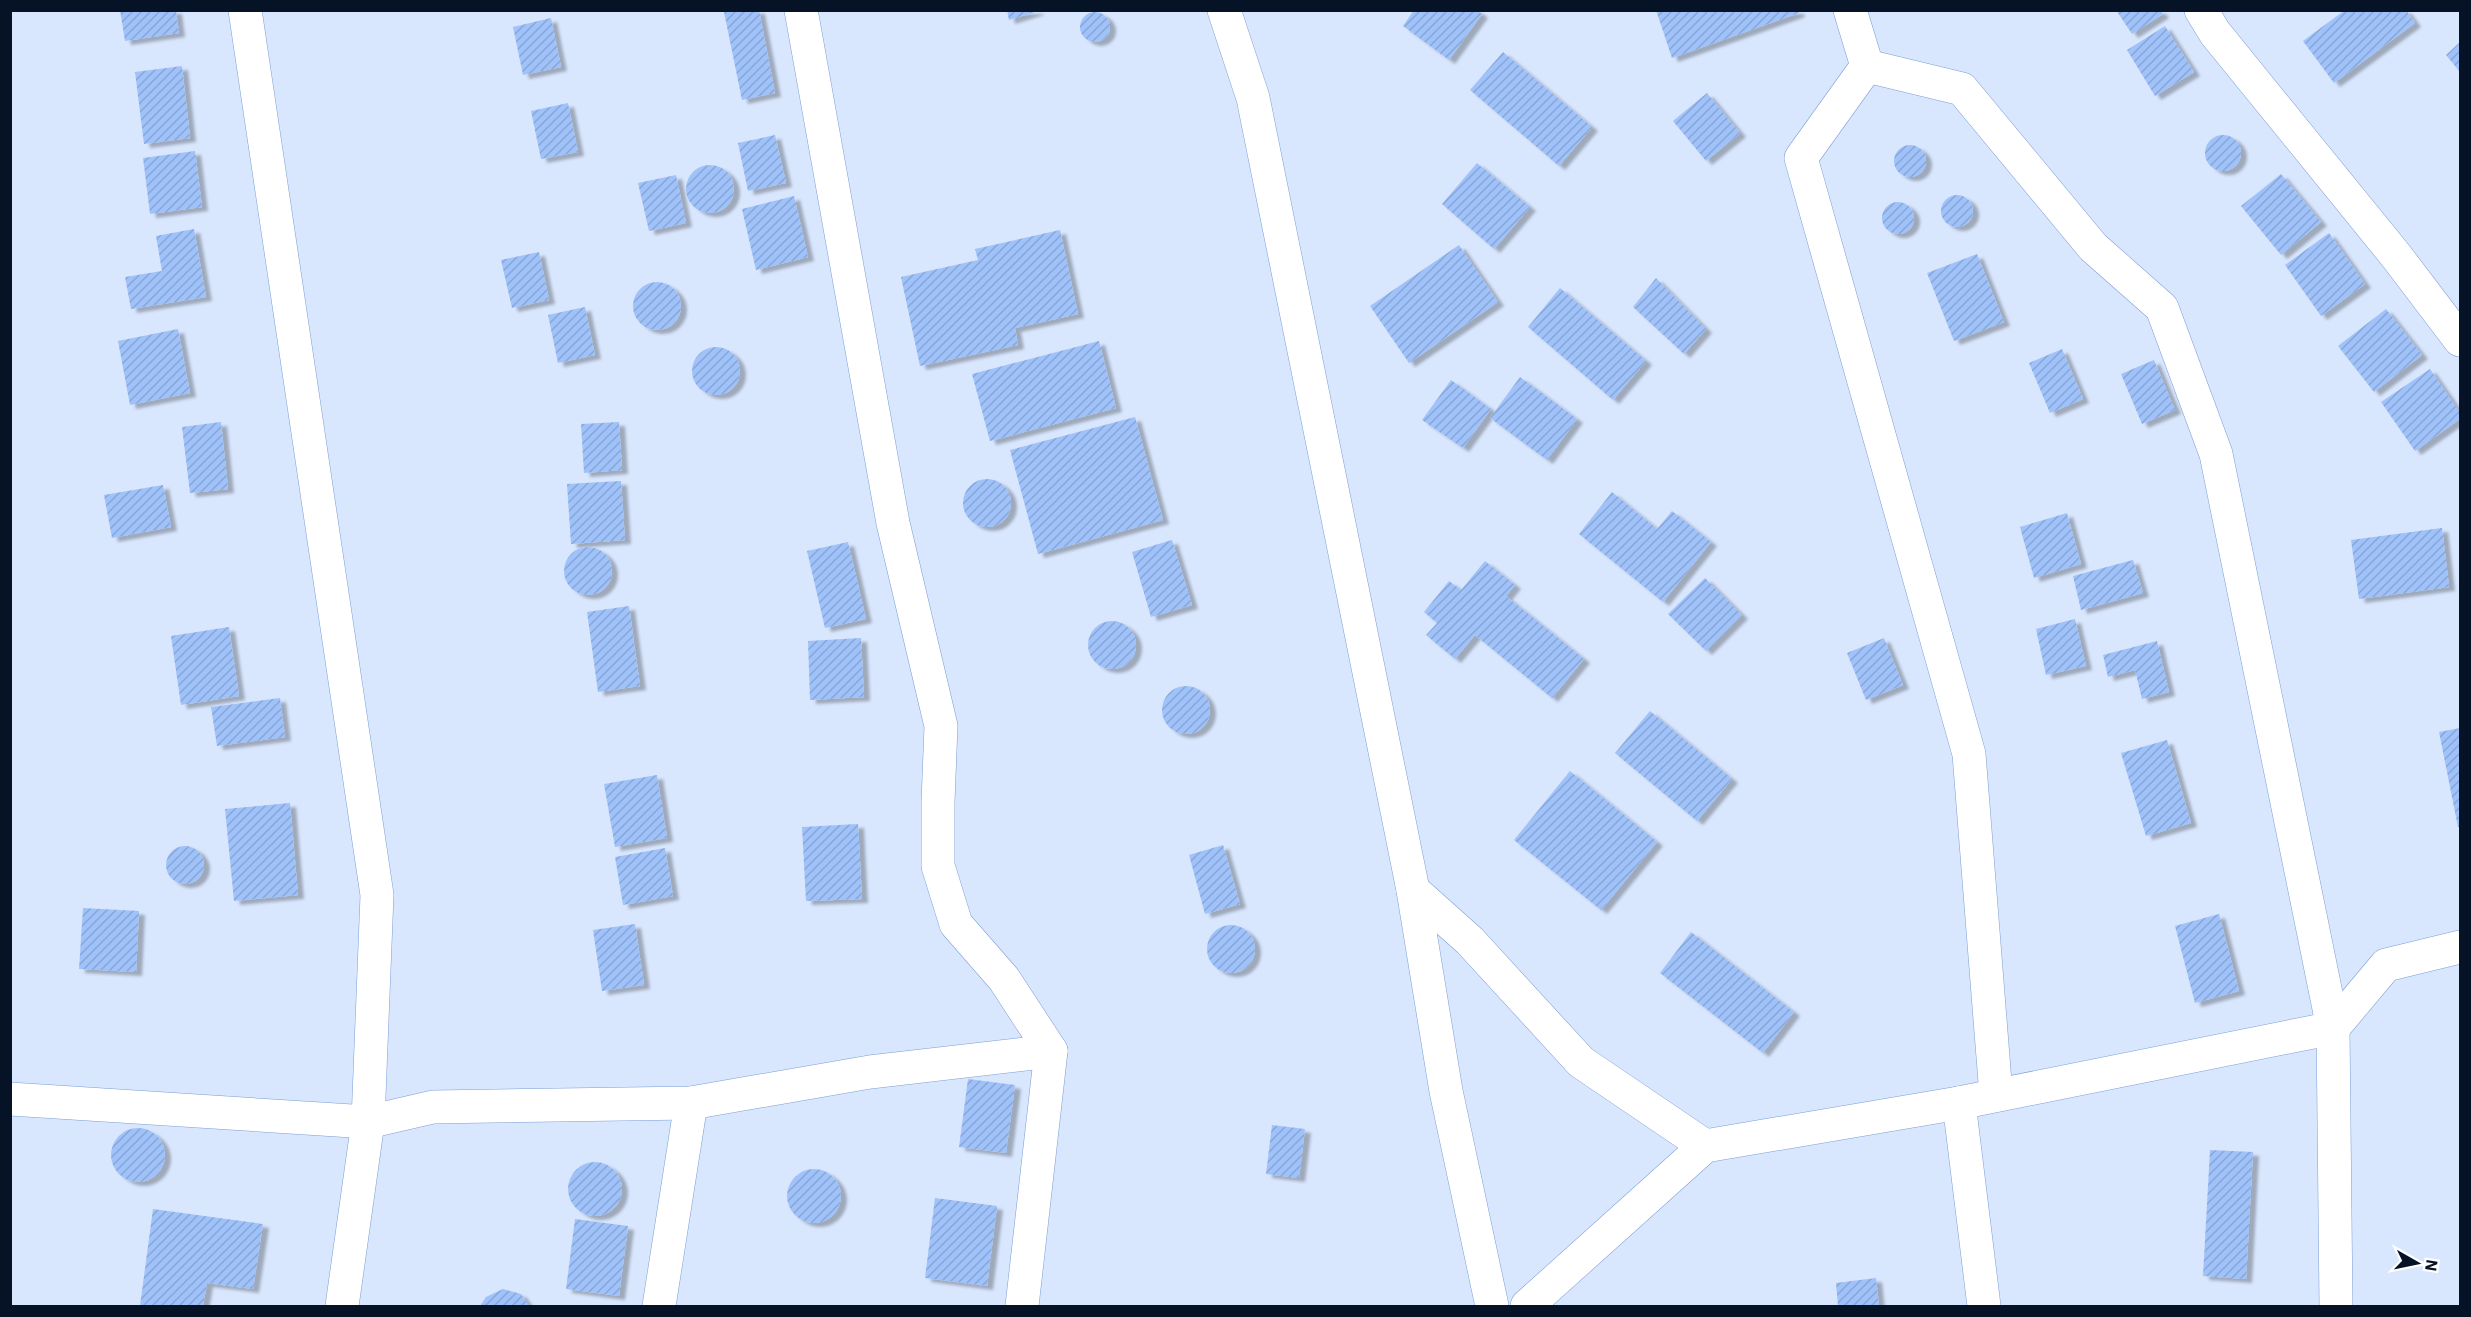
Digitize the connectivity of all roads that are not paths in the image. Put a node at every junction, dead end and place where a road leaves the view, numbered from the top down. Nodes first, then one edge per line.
1 (245, 10) edge
2 (801, 10) edge
3 (1224, 10) edge
4 (1850, 10) edge
5 (2201, 10) edge
6 (1867, 66) junction
7 (2460, 340) edge
8 (1413, 890) junction
9 (2460, 947) edge
10 (2333, 1028) junction
11 (1051, 1051) junction
12 (1996, 1095) junction
13 (10, 1099) edge
14 (691, 1103) junction
15 (1959, 1103) junction
16 (368, 1122) junction
17 (1705, 1146) junction
18 (342, 1306) edge
19 (659, 1306) edge
20 (1022, 1306) edge
21 (1492, 1306) edge
22 (1527, 1306) edge
23 (1984, 1306) edge
24 (2336, 1306) edge

1 - 16 street
2 - 11 street
3 - 8 street
4 - 6 street
5 - 7 street
6 - 10 street
6 - 12 street
8 - 17 street
8 - 21 street
9 - 10 street
10 - 12 street
10 - 24 street
11 - 14 street
11 - 20 street
12 - 15 street
13 - 16 street
14 - 16 street
14 - 19 street
15 - 17 street
15 - 23 street
16 - 18 street
17 - 22 street

